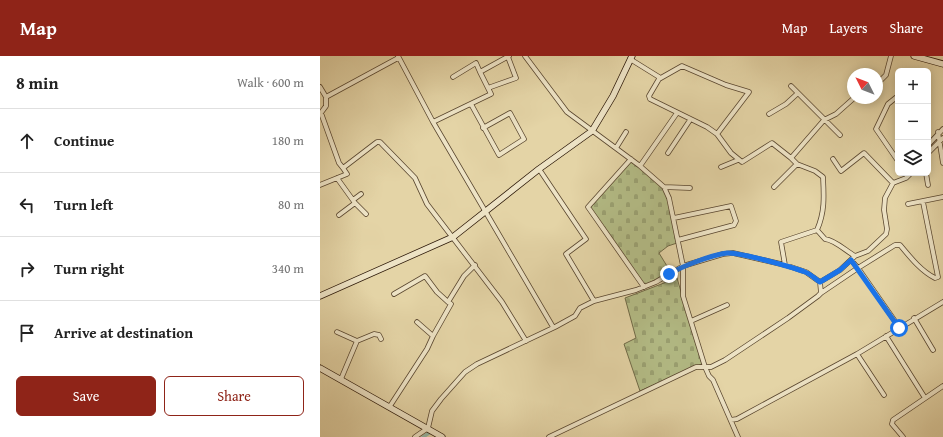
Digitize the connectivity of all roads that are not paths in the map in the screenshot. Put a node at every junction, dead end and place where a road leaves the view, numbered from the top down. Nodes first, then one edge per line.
1 (509, 56) edge
2 (524, 56) edge
3 (891, 56) edge
4 (915, 56) edge
5 (398, 57) edge
6 (631, 58) edge
7 (943, 64) edge
8 (480, 72) junction
9 (452, 77) dead end
10 (883, 78) edge
11 (659, 79) junction
12 (791, 86) dead end
13 (320, 87) edge
14 (488, 88) junction
15 (798, 93) junction
16 (326, 98) junction
17 (895, 98) edge
18 (471, 104) junction
19 (847, 104) edge
20 (677, 113) junction
21 (320, 114) edge
22 (769, 114) dead end
23 (690, 120) junction
24 (824, 120) junction
25 (433, 122) junction
26 (483, 128) junction
27 (943, 129) edge
28 (592, 131) junction
29 (626, 132) dead end
30 (938, 132) junction
31 (717, 134) junction
32 (840, 135) dead end
33 (941, 140) edge
34 (931, 141) edge
35 (616, 148) junction
36 (931, 150) edge
37 (668, 152) dead end
38 (895, 157) edge
39 (791, 158) junction
40 (631, 159) junction
41 (833, 159) dead end
42 (738, 160) junction
43 (943, 162) edge
44 (797, 164) junction
45 (640, 166) junction
46 (720, 167) dead end
47 (343, 168) junction
48 (539, 169) junction
49 (903, 176) edge
50 (926, 176) edge
51 (337, 178) junction
52 (893, 182) junction
53 (320, 185) edge
54 (928, 185) dead end
55 (664, 187) junction
56 (774, 187) dead end
57 (690, 188) dead end
58 (361, 194) dead end
59 (943, 197) edge
60 (354, 202) junction
61 (923, 202) junction
62 (908, 204) dead end
63 (486, 210) junction
64 (366, 214) dead end
65 (339, 215) dead end
66 (674, 218) junction
67 (817, 230) junction
68 (453, 237) junction
69 (678, 240) junction
70 (855, 256) junction
71 (851, 260) junction
72 (475, 265) junction
73 (785, 265) junction
74 (683, 266) junction
75 (858, 268) junction
76 (820, 282) junction
77 (644, 287) junction
78 (821, 293) junction
79 (394, 294) dead end
80 (320, 296) edge
81 (594, 301) junction
82 (448, 302) junction
83 (943, 302) edge
84 (727, 306) dead end
85 (914, 318) junction
86 (691, 321) junction
87 (417, 322) dead end
88 (554, 327) junction
89 (899, 328) junction
90 (337, 332) dead end
91 (433, 336) junction
92 (886, 336) junction
93 (381, 338) dead end
94 (526, 341) junction
95 (357, 342) junction
96 (933, 350) dead end
97 (857, 354) junction
98 (705, 367) junction
99 (320, 368) edge
100 (341, 379) junction
101 (943, 386) edge
102 (884, 395) dead end
103 (925, 398) junction
104 (390, 406) junction
105 (731, 420) junction
106 (428, 428) junction
107 (438, 436) edge
108 (415, 437) edge
109 (549, 437) edge
110 (738, 437) edge
111 (903, 437) edge

1 - 8 street
1 - 14 street
2 - 28 street
3 - 10 street
4 - 7 street
5 - 16 street
5 - 25 street
6 - 11 street
6 - 28 street
8 - 9 street
8 - 14 street
11 - 20 street
11 - 31 street
12 - 15 street
13 - 16 street
14 - 18 street
15 - 22 street
15 - 24 street
16 - 21 street
17 - 38 street
18 - 25 street
18 - 26 street
19 - 24 street
20 - 23 street
20 - 45 street
21 - 47 street
23 - 31 street
23 - 37 street
24 - 32 street
24 - 39 street
25 - 63 street
26 - 26 street
27 - 30 street
28 - 35 street
28 - 48 street
29 - 35 street
30 - 33 street
30 - 34 street
31 - 42 street
33 - 36 street
33 - 43 street
35 - 40 street
39 - 42 street
39 - 44 street
40 - 45 street
40 - 77 street
41 - 52 street
42 - 46 street
44 - 56 street
44 - 67 street
45 - 55 street
47 - 51 street
47 - 68 street
48 - 63 street
48 - 81 street
49 - 52 street
50 - 54 street
51 - 53 street
51 - 60 street
52 - 70 street
55 - 57 street
55 - 66 street
58 - 60 street
59 - 61 street
60 - 64 street
60 - 65 street
61 - 62 street
61 - 75 street
63 - 68 street
63 - 88 street
66 - 69 street
66 - 69 street
67 - 70 street
67 - 73 street
68 - 72 street
68 - 80 street
69 - 74 street
70 - 71 street
71 - 75 street
71 - 76 street
72 - 82 street
72 - 94 street
73 - 74 street
73 - 76 street
74 - 77 street
74 - 86 street
75 - 78 street
75 - 89 street
76 - 78 street
77 - 81 street
78 - 98 street
79 - 82 street
81 - 88 street
82 - 91 street
83 - 85 street
84 - 86 street
85 - 89 street
85 - 96 street
86 - 98 street
87 - 91 street
88 - 94 street
89 - 92 street
90 - 95 street
91 - 104 street
92 - 97 street
92 - 103 street
93 - 95 street
94 - 106 street
95 - 100 street
97 - 102 street
97 - 105 street
98 - 105 street
98 - 109 street
99 - 100 street
100 - 104 street
101 - 103 street
103 - 111 street
104 - 106 street
105 - 110 street
106 - 107 street
106 - 108 street

